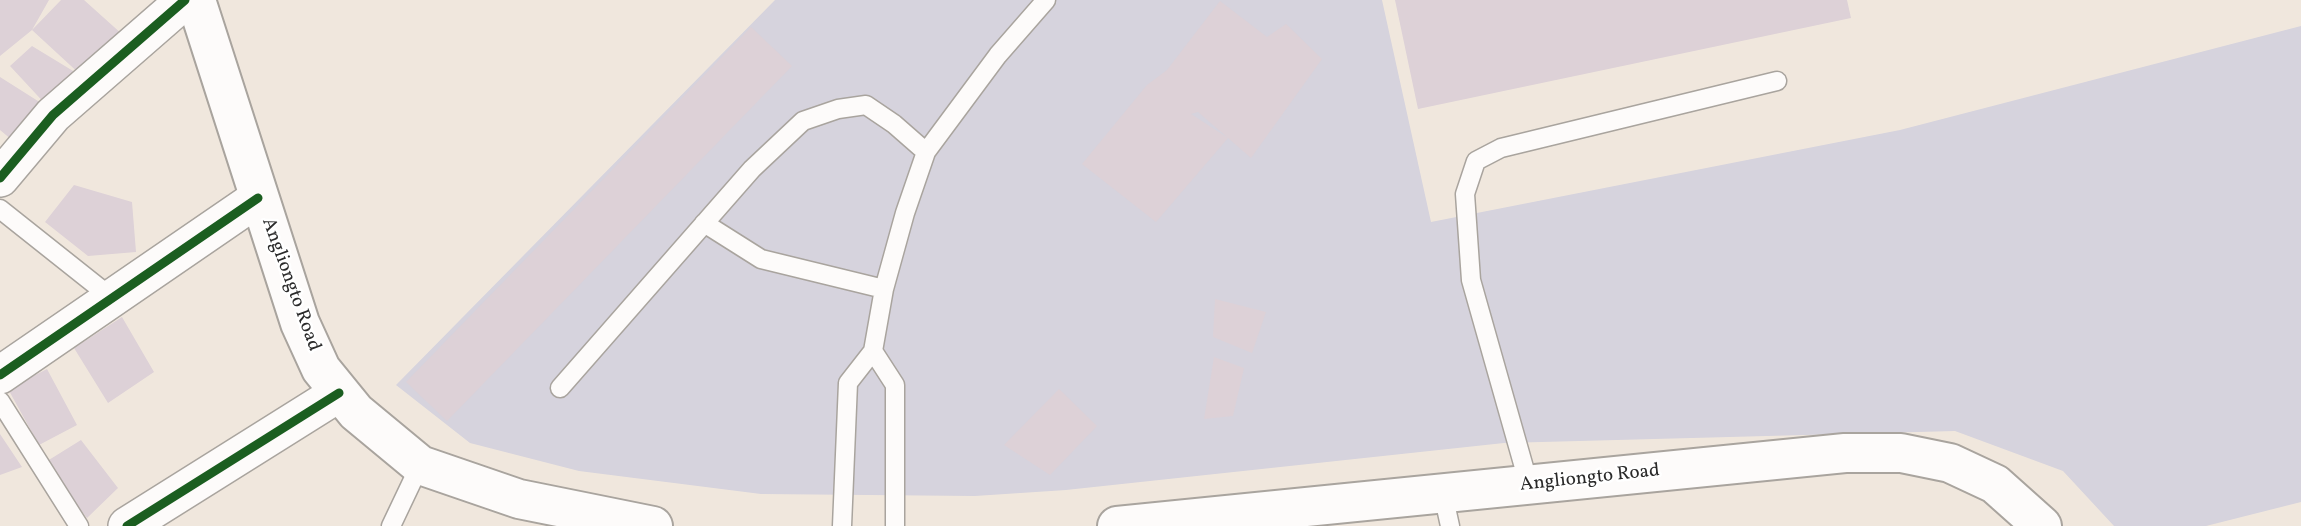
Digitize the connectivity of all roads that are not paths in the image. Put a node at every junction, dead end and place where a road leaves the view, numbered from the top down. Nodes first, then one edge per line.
1 (185, 0) edge
2 (196, 0) edge
3 (1046, 0) edge
4 (1777, 81) dead end
5 (926, 152) junction
6 (0, 178) edge
7 (258, 198) junction
8 (0, 209) edge
9 (704, 223) junction
10 (884, 289) junction
11 (112, 298) junction
12 (873, 351) junction
13 (0, 375) edge
14 (560, 388) dead end
15 (339, 393) junction
16 (0, 401) edge
17 (420, 464) junction
18 (1529, 485) junction
19 (1446, 510) edge
20 (79, 526) edge
21 (127, 526) edge
22 (391, 526) edge
23 (653, 526) edge
24 (842, 526) edge
25 (895, 526) edge
26 (1117, 526) edge
27 (2042, 526) edge

1 - 6 street
2 - 7 main road, Angliongto Road
3 - 5 lane
4 - 18 lane
5 - 9 lane
5 - 10 lane
7 - 11 street
7 - 15 main road, Angliongto Road
8 - 11 lane
9 - 10 lane
9 - 14 lane
10 - 12 lane
11 - 13 street
12 - 24 lane
12 - 25 lane
15 - 17 main road, Angliongto Road
15 - 21 street
16 - 20 lane
17 - 22 lane
17 - 23 main road, Angliongto Road
18 - 19 main road, Angliongto Road
18 - 27 main road, Angliongto Road
19 - 26 main road, Angliongto Road

